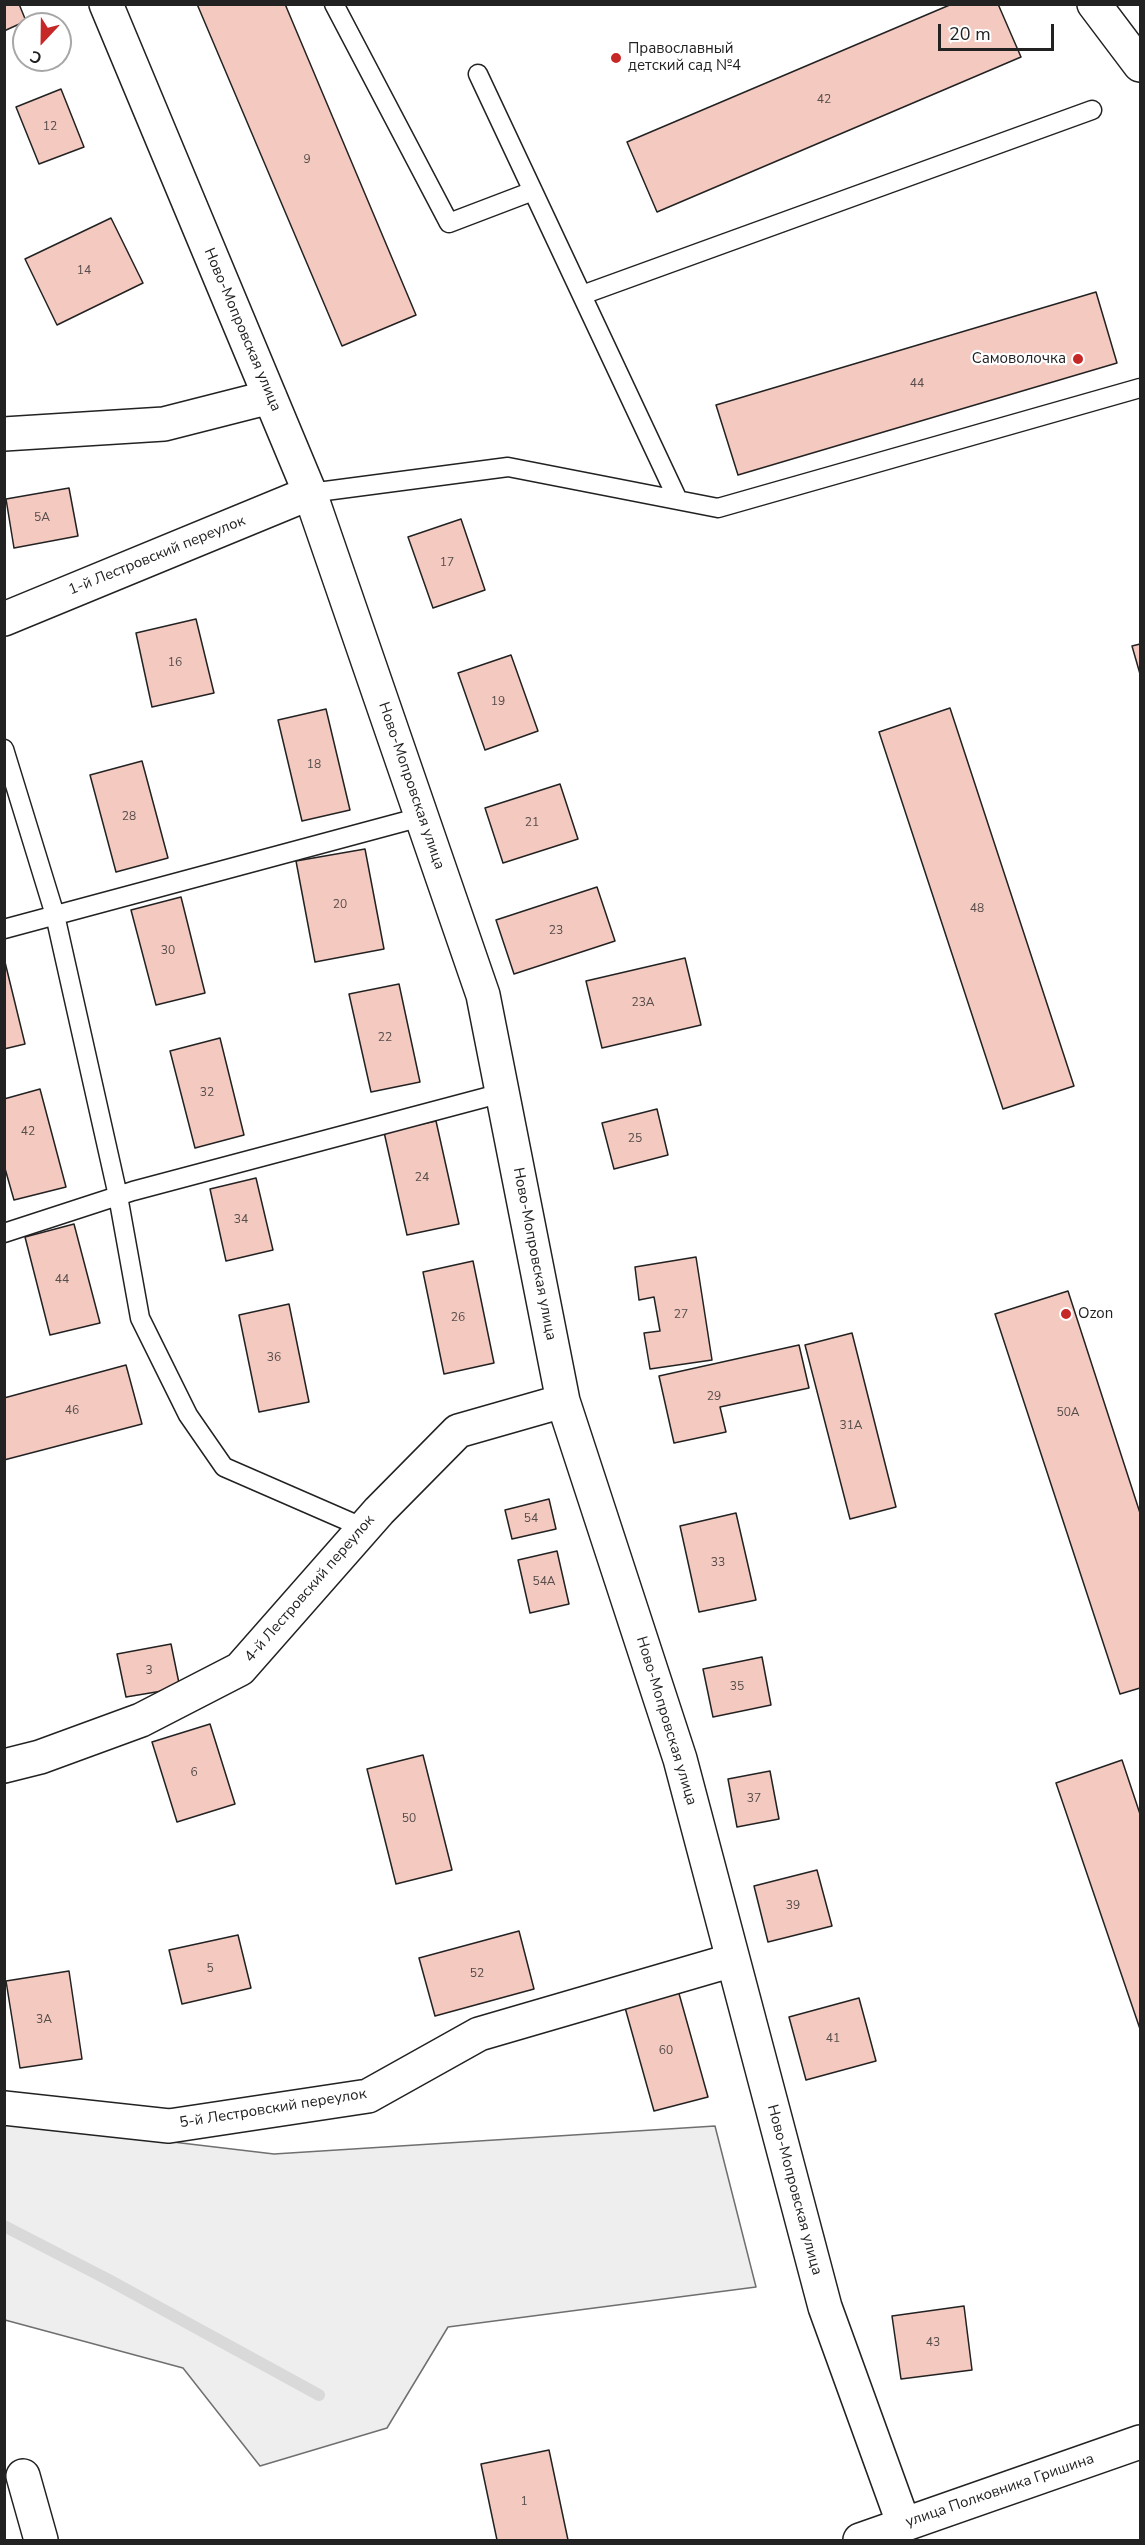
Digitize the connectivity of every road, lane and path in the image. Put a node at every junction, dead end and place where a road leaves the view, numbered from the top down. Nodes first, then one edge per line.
1 (106, 4) edge
2 (334, 4) edge
3 (1094, 4) edge
4 (1140, 65) edge
5 (478, 75) dead end
6 (1092, 110) dead end
7 (533, 190) junction
8 (582, 296) junction
9 (1140, 388) edge
10 (270, 397) junction
11 (4, 434) edge
12 (310, 493) junction
13 (678, 500) junction
14 (4, 619) edge
15 (4, 749) edge
16 (422, 817) junction
17 (55, 915) junction
18 (4, 929) edge
19 (502, 1093) junction
20 (118, 1196) junction
21 (4, 1233) edge
22 (563, 1401) junction
23 (364, 1528) junction
24 (4, 1766) edge
25 (733, 1959) junction
26 (4, 2108) edge
27 (1140, 2442) edge
28 (23, 2476) dead end
29 (904, 2525) junction
30 (41, 2541) edge
31 (860, 2541) edge

1 - 10 street, Ново-Мопровская улица
2 - 7 lane
3 - 4 street
5 - 7 lane
6 - 8 lane
7 - 8 lane
8 - 13 lane
9 - 13 lane
10 - 11 street
10 - 12 street, Ново-Мопровская улица
12 - 13 lane
12 - 14 street, 1-й Лестровский переулок
12 - 16 street, Ново-Мопровская улица
15 - 17 lane
16 - 17 lane
16 - 19 street, Ново-Мопровская улица
17 - 18 lane
17 - 20 lane
19 - 20 lane
19 - 22 street, Ново-Мопровская улица
20 - 21 lane
20 - 23 lane
22 - 23 street, 4-й Лестровский переулок
22 - 25 street, Ново-Мопровская улица
23 - 24 street, 4-й Лестровский переулок
25 - 26 street, 5-й Лестровский переулок
25 - 29 street, Ново-Мопровская улица
27 - 29 street, улица Полковника Гришина
28 - 30 street
29 - 31 street, улица Полковника Гришина

